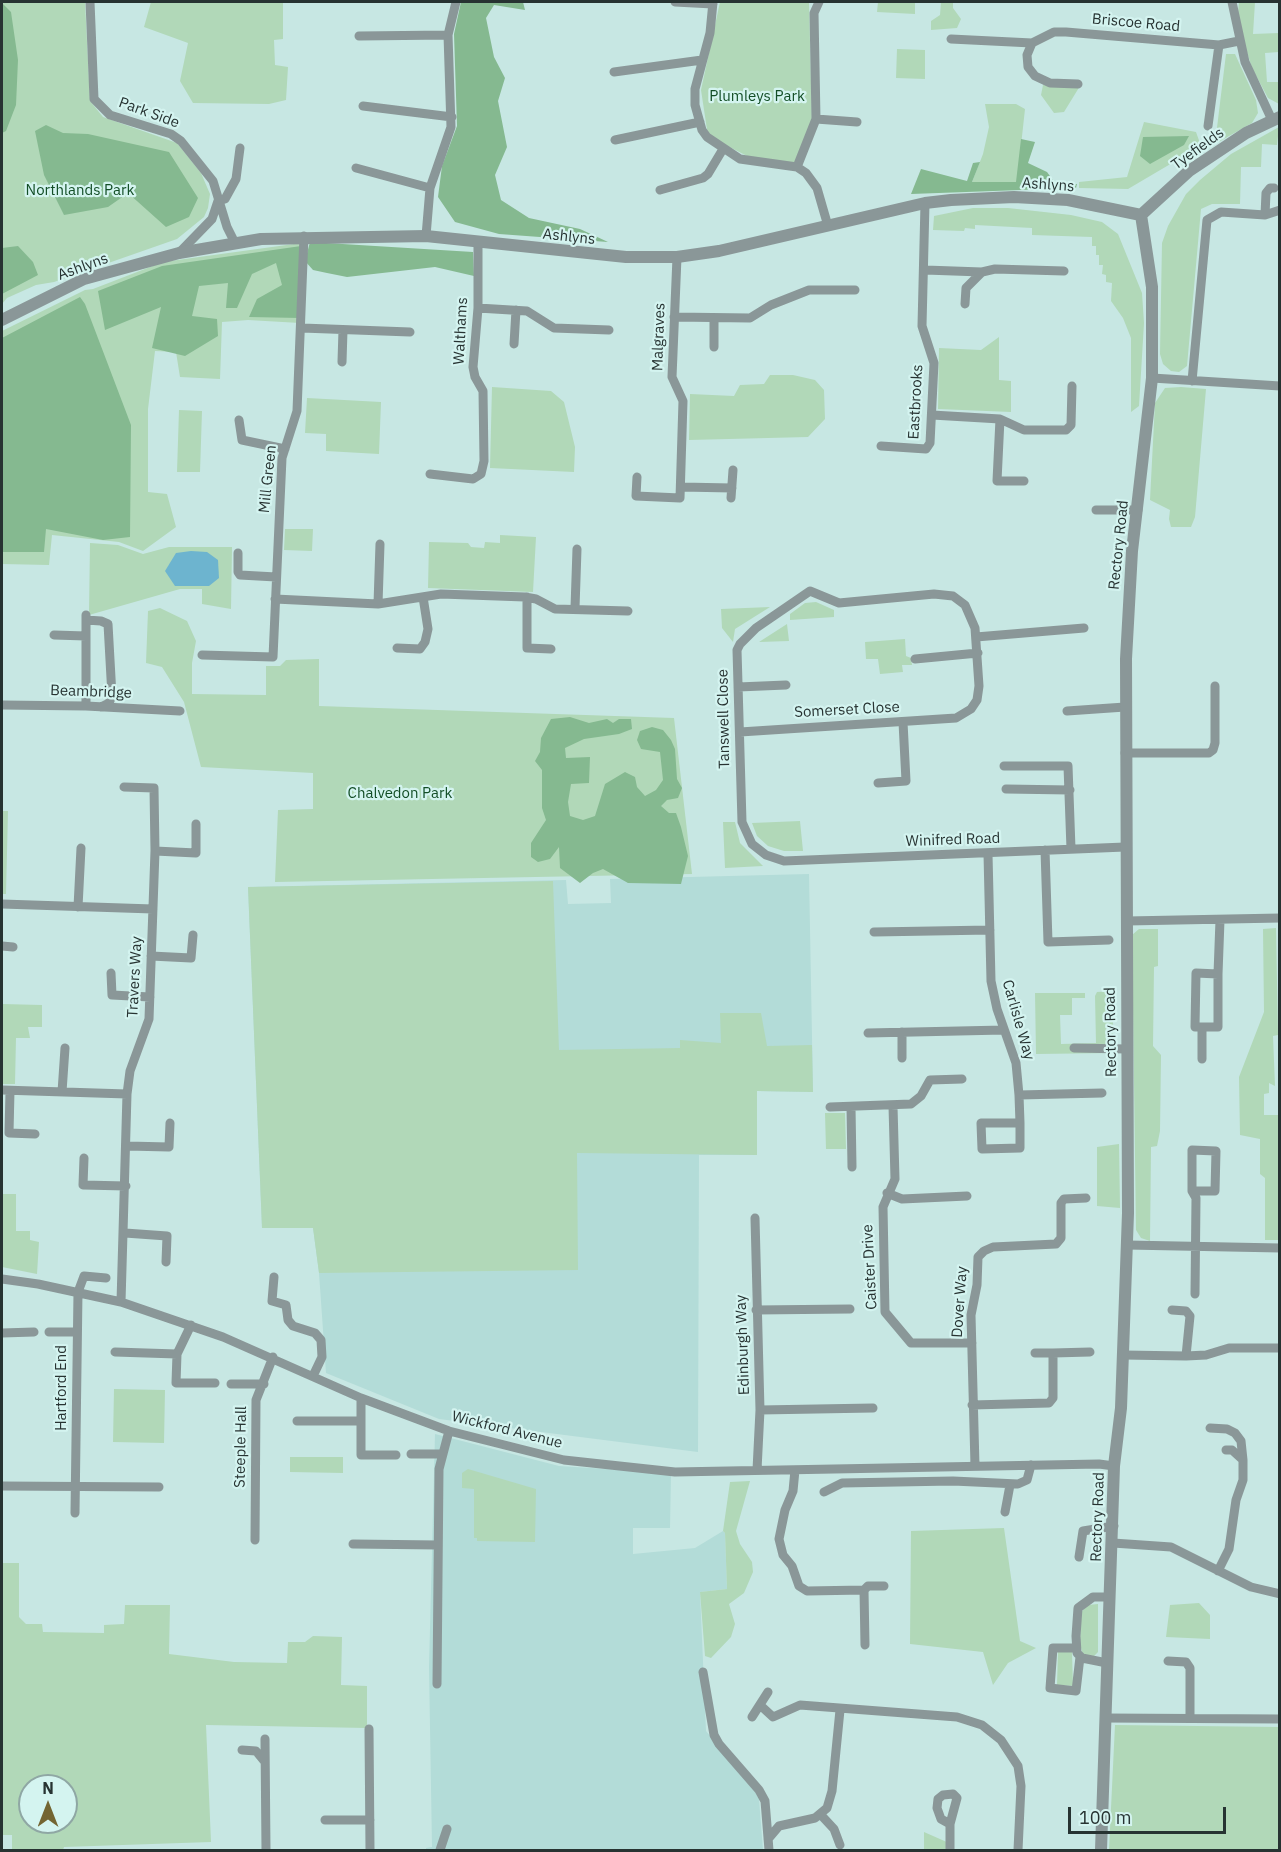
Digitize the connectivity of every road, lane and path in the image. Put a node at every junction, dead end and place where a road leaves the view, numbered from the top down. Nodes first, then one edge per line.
1 (90, 2) edge
2 (456, 2) edge
3 (675, 2) edge
4 (819, 2) edge
5 (1232, 2) edge
6 (713, 3) edge
7 (448, 35) junction
8 (359, 36) dead end
9 (951, 39) dead end
10 (1239, 41) junction
11 (1032, 43) junction
12 (1219, 45) junction
13 (702, 60) junction
14 (614, 72) dead end
15 (1078, 84) dead end
16 (363, 106) dead end
17 (452, 117) junction
18 (1276, 118) edge
19 (816, 119) junction
20 (700, 122) junction
21 (857, 122) dead end
22 (1208, 126) dead end
23 (615, 140) dead end
24 (240, 148) dead end
25 (723, 149) junction
26 (797, 167) junction
27 (356, 168) dead end
28 (430, 188) junction
29 (1274, 188) dead end
30 (660, 190) dead end
31 (218, 201) junction
32 (925, 203) junction
33 (1280, 210) edge
34 (1141, 215) junction
35 (1265, 215) junction
36 (828, 226) junction
37 (304, 236) junction
38 (426, 236) junction
39 (478, 242) junction
40 (236, 243) junction
41 (179, 253) junction
42 (676, 257) junction
43 (925, 270) junction
44 (1064, 270) dead end
45 (982, 272) junction
46 (855, 290) dead end
47 (965, 304) dead end
48 (478, 308) junction
49 (516, 310) junction
50 (674, 317) junction
51 (714, 318) junction
52 (2, 320) edge
53 (302, 328) junction
54 (343, 330) junction
55 (609, 330) dead end
56 (410, 332) dead end
57 (514, 344) dead end
58 (714, 347) dead end
59 (342, 362) dead end
60 (1152, 378) junction
61 (1192, 381) junction
62 (1072, 386) dead end
63 (1280, 386) edge
64 (932, 415) junction
65 (1000, 419) junction
66 (238, 420) dead end
67 (881, 446) dead end
68 (285, 449) junction
69 (733, 470) dead end
70 (430, 474) dead end
71 (637, 477) dead end
72 (1024, 481) dead end
73 (681, 487) junction
74 (1096, 510) dead end
75 (1138, 510) junction
76 (380, 544) dead end
77 (577, 549) dead end
78 (238, 553) dead end
79 (276, 577) junction
80 (423, 597) junction
81 (527, 597) junction
82 (275, 599) junction
83 (378, 604) junction
84 (575, 609) junction
85 (628, 611) dead end
86 (1084, 628) dead end
87 (54, 635) dead end
88 (86, 636) junction
89 (976, 637) junction
90 (397, 648) dead end
91 (551, 649) dead end
92 (978, 653) junction
93 (202, 655) dead end
94 (915, 659) dead end
95 (786, 685) dead end
96 (1215, 686) dead end
97 (738, 687) junction
98 (2, 705) edge
99 (86, 706) junction
100 (101, 707) junction
101 (1125, 707) junction
102 (180, 711) dead end
103 (1067, 711) dead end
104 (903, 722) junction
105 (740, 732) junction
106 (1125, 753) junction
107 (1004, 766) dead end
108 (878, 783) dead end
109 (124, 787) dead end
110 (1006, 789) dead end
111 (1070, 790) junction
112 (196, 824) dead end
113 (81, 848) dead end
114 (1125, 848) junction
115 (1071, 849) junction
116 (1045, 850) junction
117 (155, 851) junction
118 (988, 854) junction
119 (784, 861) joint
120 (2, 904) edge
121 (78, 907) junction
122 (153, 909) junction
123 (1280, 918) edge
124 (1220, 920) junction
125 (1127, 921) junction
126 (990, 930) junction
127 (874, 932) dead end
128 (193, 935) dead end
129 (1109, 940) dead end
130 (2, 946) edge
131 (13, 947) dead end
132 (151, 956) junction
133 (111, 973) dead end
134 (1218, 974) junction
135 (150, 997) junction
136 (1202, 1027) junction
137 (1004, 1030) junction
138 (902, 1032) junction
139 (868, 1033) dead end
140 (65, 1048) dead end
141 (1074, 1048) dead end
142 (1126, 1049) junction
143 (902, 1058) dead end
144 (1202, 1059) dead end
145 (962, 1078) dead end
146 (6, 1090) edge
147 (62, 1092) junction
148 (1102, 1093) dead end
149 (127, 1094) junction
150 (1019, 1095) junction
151 (893, 1106) junction
152 (830, 1107) dead end
153 (851, 1107) junction
154 (170, 1123) dead end
155 (1020, 1123) junction
156 (35, 1134) dead end
157 (127, 1146) junction
158 (84, 1158) dead end
159 (852, 1167) dead end
160 (126, 1186) junction
161 (1192, 1191) junction
162 (887, 1193) junction
163 (967, 1196) dead end
164 (1086, 1198) dead end
165 (755, 1218) dead end
166 (125, 1233) junction
167 (1127, 1245) junction
168 (1195, 1245) junction
169 (1280, 1248) edge
170 (166, 1262) dead end
171 (274, 1277) dead end
172 (106, 1278) dead end
173 (2, 1279) edge
174 (78, 1292) junction
175 (1196, 1294) dead end
176 (121, 1302) junction
177 (850, 1309) dead end
178 (756, 1310) junction
179 (1172, 1310) dead end
180 (191, 1325) junction
181 (2, 1332) edge
182 (34, 1332) dead end
183 (49, 1332) dead end
184 (77, 1332) junction
185 (972, 1343) junction
186 (1280, 1348) edge
187 (115, 1352) dead end
188 (1090, 1352) dead end
189 (1035, 1353) dead end
190 (1053, 1353) junction
191 (177, 1354) junction
192 (1123, 1355) junction
193 (1186, 1356) junction
194 (273, 1358) junction
195 (313, 1376) junction
196 (215, 1383) dead end
197 (231, 1384) dead end
198 (264, 1384) junction
199 (361, 1398) junction
200 (972, 1405) junction
201 (873, 1408) dead end
202 (760, 1410) junction
203 (297, 1421) dead end
204 (361, 1421) junction
205 (1210, 1428) dead end
206 (449, 1431) junction
207 (1226, 1450) dead end
208 (411, 1454) dead end
209 (441, 1454) junction
210 (396, 1455) dead end
211 (1243, 1460) junction
212 (975, 1466) junction
213 (1031, 1466) junction
214 (1114, 1466) junction
215 (757, 1470) junction
216 (795, 1470) junction
217 (75, 1485) junction
218 (1010, 1485) junction
219 (2, 1486) edge
220 (159, 1487) dead end
221 (824, 1492) dead end
222 (75, 1512) dead end
223 (1005, 1512) dead end
224 (1114, 1526) junction
225 (255, 1540) dead end
226 (1113, 1543) junction
227 (353, 1544) dead end
228 (438, 1545) junction
229 (1079, 1557) dead end
230 (1218, 1571) junction
231 (884, 1586) dead end
232 (864, 1590) junction
233 (1280, 1594) edge
234 (1110, 1597) junction
235 (865, 1645) dead end
236 (1078, 1652) junction
237 (1168, 1660) dead end
238 (1107, 1663) junction
239 (703, 1672) dead end
240 (437, 1684) dead end
241 (768, 1692) dead end
242 (760, 1705) junction
243 (840, 1710) junction
244 (752, 1717) dead end
245 (1105, 1718) junction
246 (1190, 1718) junction
247 (1280, 1719) edge
248 (369, 1729) dead end
249 (265, 1739) dead end
250 (242, 1750) dead end
251 (265, 1762) junction
252 (821, 1815) junction
253 (325, 1820) dead end
254 (370, 1820) junction
255 (950, 1824) junction
256 (447, 1829) dead end
257 (768, 1839) junction
258 (840, 1845) dead end
259 (266, 1851) edge
260 (370, 1851) edge
261 (440, 1851) edge
262 (769, 1851) edge
263 (950, 1851) edge
264 (1018, 1851) edge
265 (1101, 1851) edge

1 - 31 street, Park Side
2 - 7 street
3 - 6 street
4 - 19 street
5 - 10 street
6 - 13 street
7 - 8 street
7 - 17 street
9 - 11 street, Briscoe Road
10 - 12 street, Briscoe Road
10 - 18 street
11 - 12 street, Briscoe Road
11 - 15 street
12 - 22 street
13 - 14 street
13 - 20 street
16 - 17 street
17 - 28 street
18 - 34 street, Tyefields
19 - 21 street
19 - 26 street
20 - 23 street
20 - 25 street
24 - 31 street
25 - 26 street
25 - 30 street
26 - 36 street
27 - 28 street
28 - 38 street
29 - 35 street
31 - 40 street, Park Side
31 - 41 street
32 - 34 street, Ashlyns
32 - 36 street, Ashlyns
32 - 43 street, Eastbrooks
33 - 35 street
34 - 60 street, Rectory Road
35 - 61 street
36 - 42 street, Ashlyns
37 - 38 street, Ashlyns
37 - 40 street, Ashlyns
37 - 53 street, Mill Green
38 - 39 street, Ashlyns
39 - 42 street, Ashlyns
39 - 48 street, Walthams
40 - 41 street, Ashlyns
41 - 52 street, Ashlyns
42 - 50 street, Malgraves
43 - 45 street
43 - 64 street, Eastbrooks
44 - 45 street
45 - 47 street
46 - 51 street
48 - 49 street
48 - 70 street, Walthams
49 - 55 street
49 - 57 street
50 - 51 street
50 - 73 street, Malgraves
51 - 58 street
53 - 54 street
53 - 68 street, Mill Green
54 - 56 street
54 - 59 street
60 - 61 street
60 - 75 street, Rectory Road
61 - 63 street
62 - 65 street
64 - 65 street
64 - 67 street, Eastbrooks
65 - 72 street
66 - 68 street
68 - 79 street, Mill Green
69 - 73 street
71 - 73 street
74 - 75 street
75 - 101 street, Rectory Road
76 - 83 street
77 - 84 street
78 - 79 street
79 - 82 street, Mill Green
80 - 81 street
80 - 83 street
80 - 90 street
81 - 84 street
81 - 91 street
82 - 83 street
82 - 93 street, Mill Green
84 - 85 street
86 - 89 street
87 - 88 street
88 - 99 street
88 - 100 street
89 - 92 street
89 - 97 street, Tanswell Close
92 - 94 street
92 - 104 street, Somerset Close
95 - 97 street
96 - 106 street
97 - 105 street, Tanswell Close
98 - 99 street, Beambridge
99 - 100 street, Beambridge
100 - 102 street, Beambridge
101 - 103 street
101 - 106 street, Rectory Road
104 - 105 street, Somerset Close
104 - 108 street
105 - 119 street, Tanswell Close
106 - 114 street, Rectory Road
107 - 111 street
109 - 117 street, Travers Way
110 - 111 street
111 - 115 street
112 - 117 street
113 - 121 street
114 - 115 street, Winifred Road
114 - 125 street, Rectory Road
115 - 116 street, Winifred Road
116 - 118 street, Winifred Road
116 - 129 street
117 - 122 street, Travers Way
118 - 119 street, Winifred Road
118 - 126 street, Carlisle Way
120 - 121 street
121 - 122 street
122 - 132 street, Travers Way
123 - 124 street
124 - 125 street
124 - 134 street
125 - 142 street, Rectory Road
126 - 127 street
126 - 137 street, Carlisle Way
128 - 132 street
130 - 131 street
132 - 135 street, Travers Way
133 - 135 street
134 - 136 street
134 - 136 street
135 - 149 street, Travers Way
136 - 144 street
137 - 138 street
137 - 150 street, Carlisle Way
138 - 139 street
138 - 143 street
140 - 147 street
141 - 142 street
142 - 167 street, Rectory Road
145 - 151 street
146 - 147 street
146 - 156 street
147 - 149 street
148 - 150 street
149 - 157 street, Travers Way
150 - 155 street, Carlisle Way
151 - 153 street
151 - 162 street, Caister Drive
152 - 153 street
153 - 159 street
154 - 157 street
155 - 155 street, Carlisle Way
157 - 160 street, Travers Way
158 - 160 street
160 - 166 street, Travers Way
161 - 161 street
161 - 168 street
162 - 163 street
162 - 185 street, Caister Drive
164 - 185 street, Dover Way
165 - 178 street, Edinburgh Way
166 - 170 street
166 - 176 street, Travers Way
167 - 168 street
167 - 192 street, Rectory Road
168 - 169 street
168 - 175 street
171 - 195 street
172 - 174 street
173 - 174 street, Wickford Avenue
174 - 176 street, Wickford Avenue
174 - 184 street, Hartford End
176 - 180 street, Wickford Avenue
177 - 178 street
178 - 202 street, Edinburgh Way
179 - 193 street
180 - 191 street
180 - 194 street, Wickford Avenue
181 - 182 street
183 - 184 street
184 - 217 street, Hartford End
185 - 200 street, Dover Way
186 - 193 street
187 - 191 street
188 - 190 street
189 - 190 street
190 - 200 street
191 - 196 street
192 - 193 street
192 - 214 street, Rectory Road
194 - 195 street, Wickford Avenue
194 - 198 street, Steeple Hall
195 - 199 street, Wickford Avenue
197 - 198 street
198 - 225 street, Steeple Hall
199 - 204 street
199 - 206 street, Wickford Avenue
200 - 212 street, Dover Way
201 - 202 street
202 - 215 street, Edinburgh Way
203 - 204 street
204 - 210 street
205 - 211 street
206 - 209 street
206 - 215 street, Wickford Avenue
207 - 211 street
208 - 209 street
209 - 228 street
211 - 230 street
212 - 213 street, Wickford Avenue
212 - 216 street, Wickford Avenue
213 - 214 street, Wickford Avenue
213 - 218 street
214 - 224 street, Rectory Road
215 - 216 street, Wickford Avenue
216 - 232 street
217 - 219 street
217 - 220 street
217 - 222 street, Hartford End
218 - 221 street
218 - 223 street
224 - 226 street, Rectory Road
224 - 229 street
226 - 230 street
226 - 234 street, Rectory Road
227 - 228 street
228 - 240 street
230 - 233 street
231 - 232 street
232 - 235 street
234 - 236 street
234 - 238 street, Rectory Road
236 - 236 street
236 - 238 street
237 - 246 street
238 - 245 street, Rectory Road
239 - 257 street
241 - 242 street
242 - 243 street
242 - 244 street
243 - 252 street
243 - 264 street
245 - 246 street
245 - 265 street, Rectory Road
246 - 247 street
248 - 254 street
249 - 251 street
250 - 251 street
251 - 259 street
252 - 257 street
252 - 258 street
253 - 254 street
254 - 260 street
255 - 255 street
255 - 263 street
256 - 261 street
257 - 262 street

